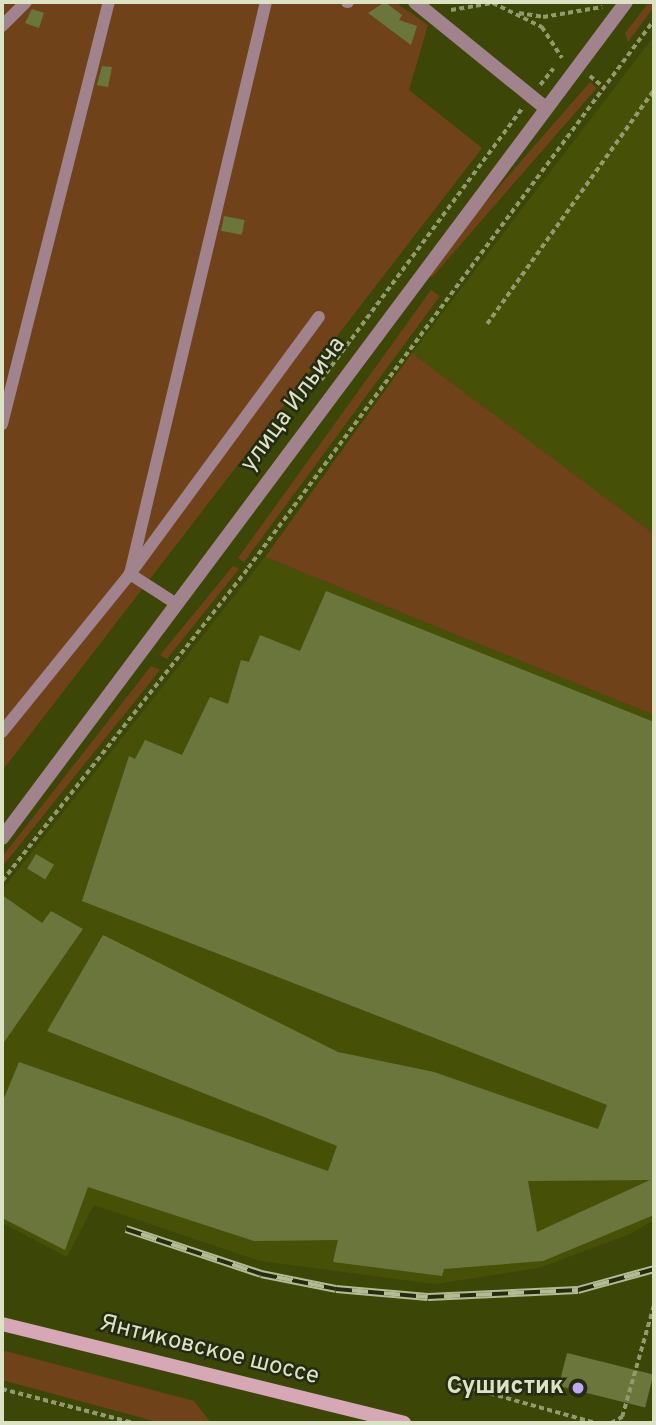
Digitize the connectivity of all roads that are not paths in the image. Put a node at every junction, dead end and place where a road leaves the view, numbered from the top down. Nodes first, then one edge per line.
1 (26, 2) edge
2 (110, 2) edge
3 (266, 2) edge
4 (415, 2) edge
5 (626, 2) edge
6 (2, 26) edge
7 (544, 107) junction
8 (319, 317) dead end
9 (2, 424) edge
10 (130, 574) junction
11 (175, 603) junction
12 (2, 732) edge
13 (2, 838) edge
14 (2, 1324) edge
15 (404, 1423) edge

1 - 6 lane
2 - 9 lane
3 - 10 lane
4 - 7 street
5 - 7 street, улица Ильича
7 - 11 street, улица Ильича
8 - 10 lane
10 - 11 lane
10 - 12 lane
11 - 13 street, улица Ильича
14 - 15 main road, Янтиковское шоссе

